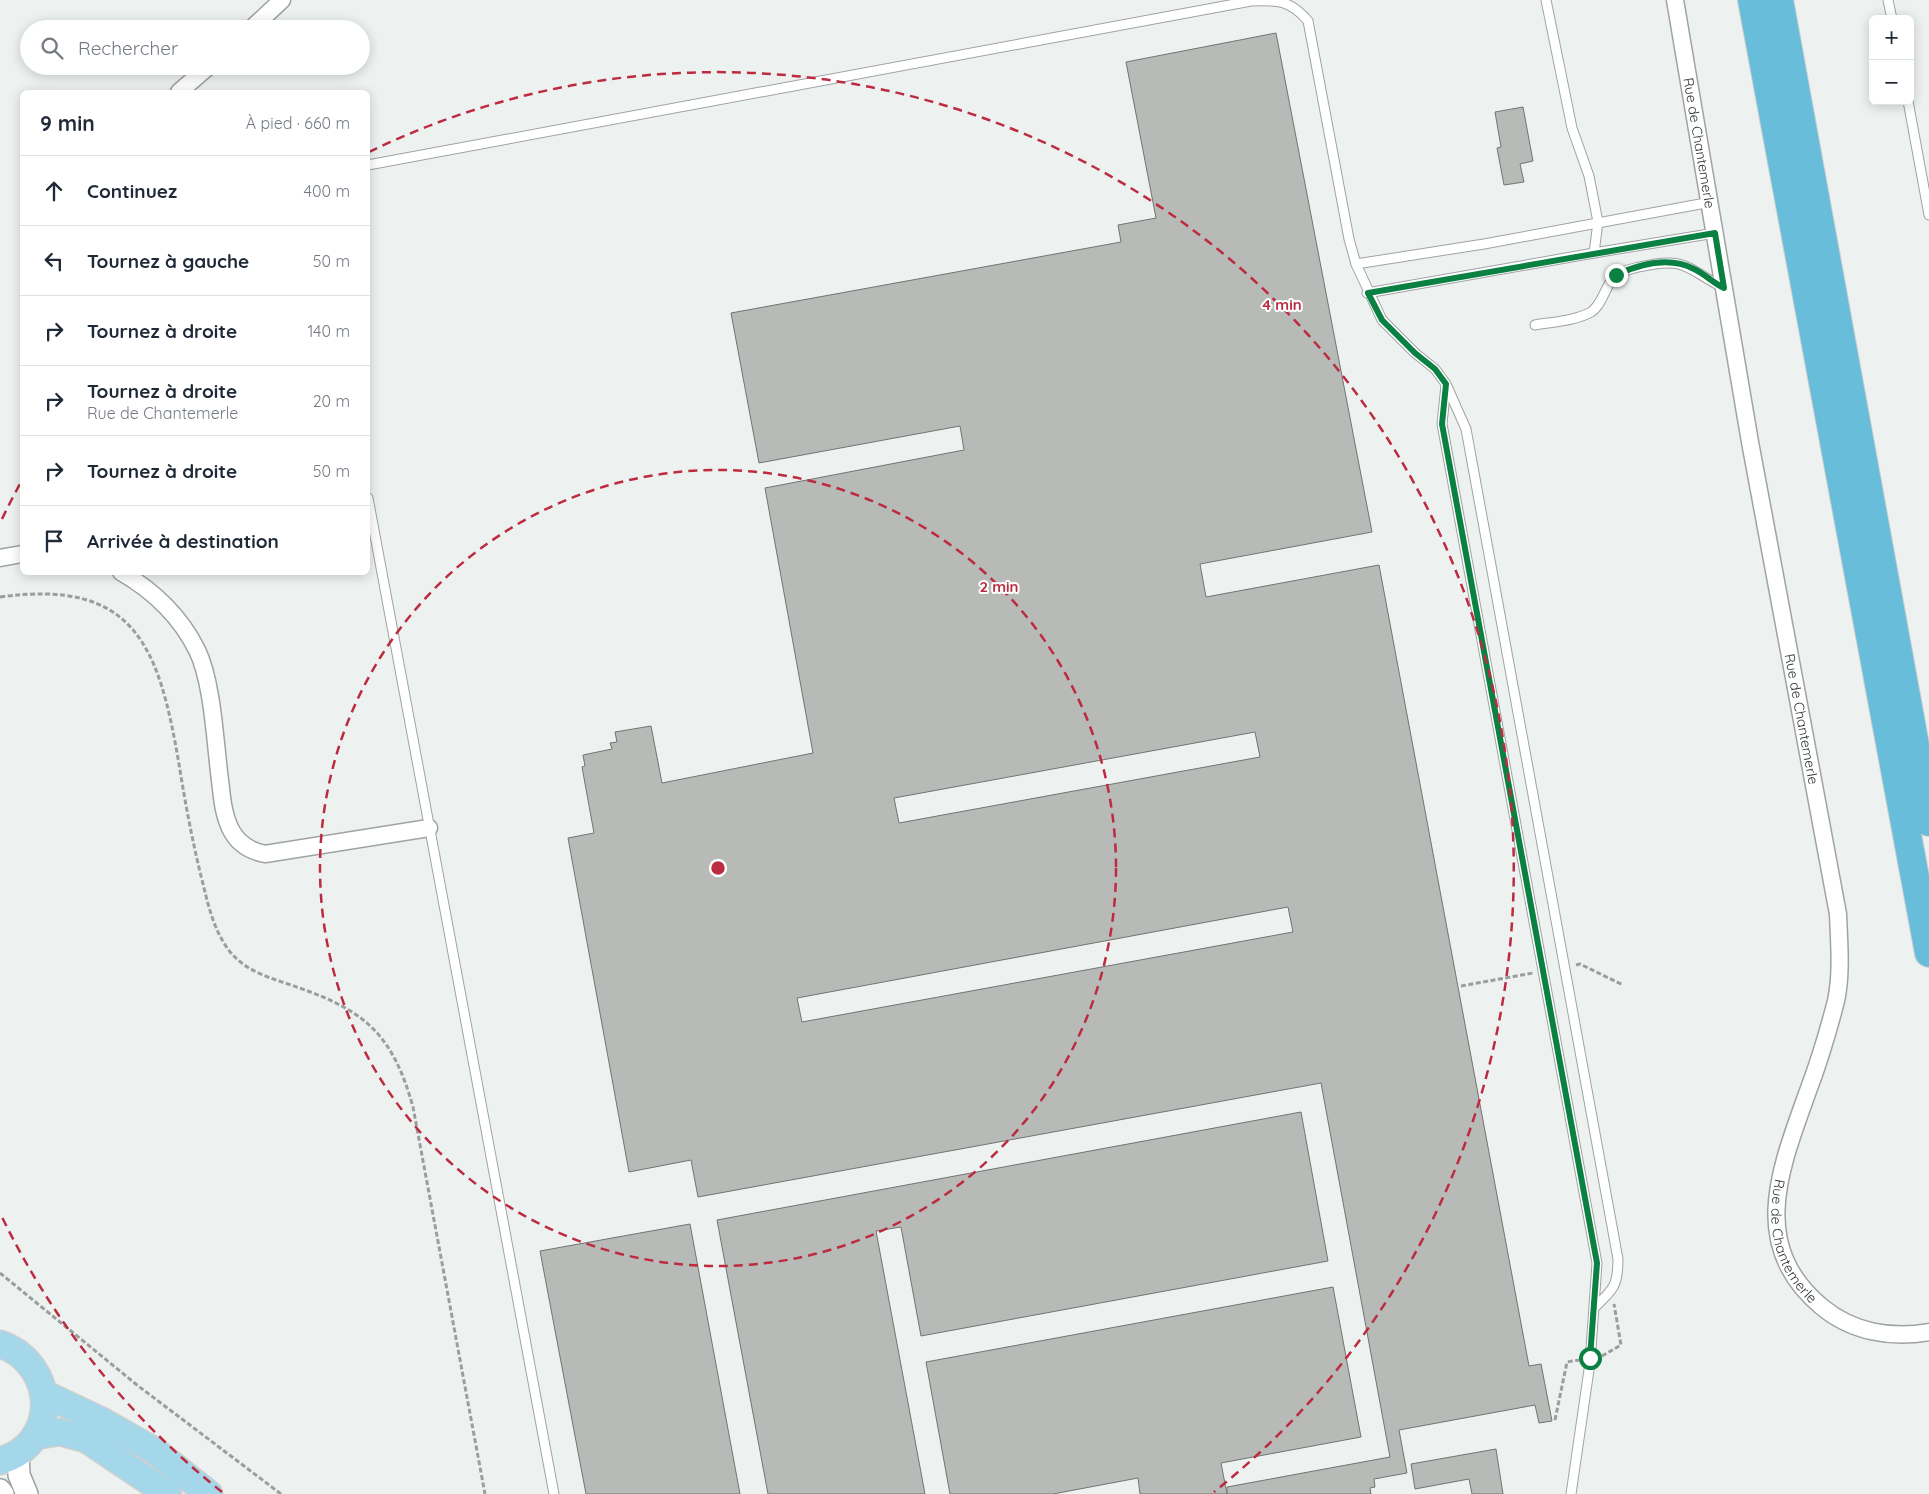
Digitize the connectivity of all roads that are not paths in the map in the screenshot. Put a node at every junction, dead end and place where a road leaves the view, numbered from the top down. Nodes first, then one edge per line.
1 (282, 0) edge
2 (1546, 0) edge
3 (1675, 0) edge
4 (1752, 0) edge
5 (1779, 0) edge
6 (1888, 0) edge
7 (1891, 15) edge
8 (261, 20) edge
9 (199, 75) edge
10 (181, 90) edge
11 (1909, 105) edge
12 (370, 165) edge
13 (1711, 202) junction
14 (1929, 215) edge
15 (1598, 222) junction
16 (1715, 233) junction
17 (1594, 253) junction
18 (1356, 264) junction
19 (1724, 288) junction
20 (1368, 293) junction
21 (1535, 325) dead end
22 (1446, 384) junction
23 (370, 509) edge
24 (20, 554) edge
25 (0, 558) edge
26 (126, 575) edge
27 (1929, 822) edge
28 (429, 828) junction
29 (1929, 953) edge
30 (1595, 1307) junction
31 (1929, 1332) edge
32 (0, 1344) edge
33 (44, 1394) junction
34 (18, 1450) edge
35 (0, 1490) edge
36 (3, 1494) edge
37 (27, 1494) edge
38 (168, 1494) edge
39 (209, 1494) edge
40 (554, 1494) edge
41 (1571, 1494) edge

1 - 8 street
2 - 15 lane
3 - 13 street, Rue de Chantemerle
4 - 29 highway
5 - 27 highway
6 - 7 lane
9 - 10 street
11 - 14 lane
12 - 18 lane
13 - 15 lane
13 - 16 street, Rue de Chantemerle
15 - 17 lane
15 - 18 lane
16 - 17 lane
16 - 19 street, Rue de Chantemerle
17 - 20 lane
18 - 20 lane
19 - 21 lane
19 - 31 street, Rue de Chantemerle
20 - 22 lane
22 - 30 lane
22 - 30 lane
23 - 28 lane
24 - 25 street
26 - 28 street
28 - 40 lane
30 - 41 lane
32 - 33 main road
33 - 34 main road
33 - 39 main road
34 - 37 street
34 - 38 main road
35 - 36 street

